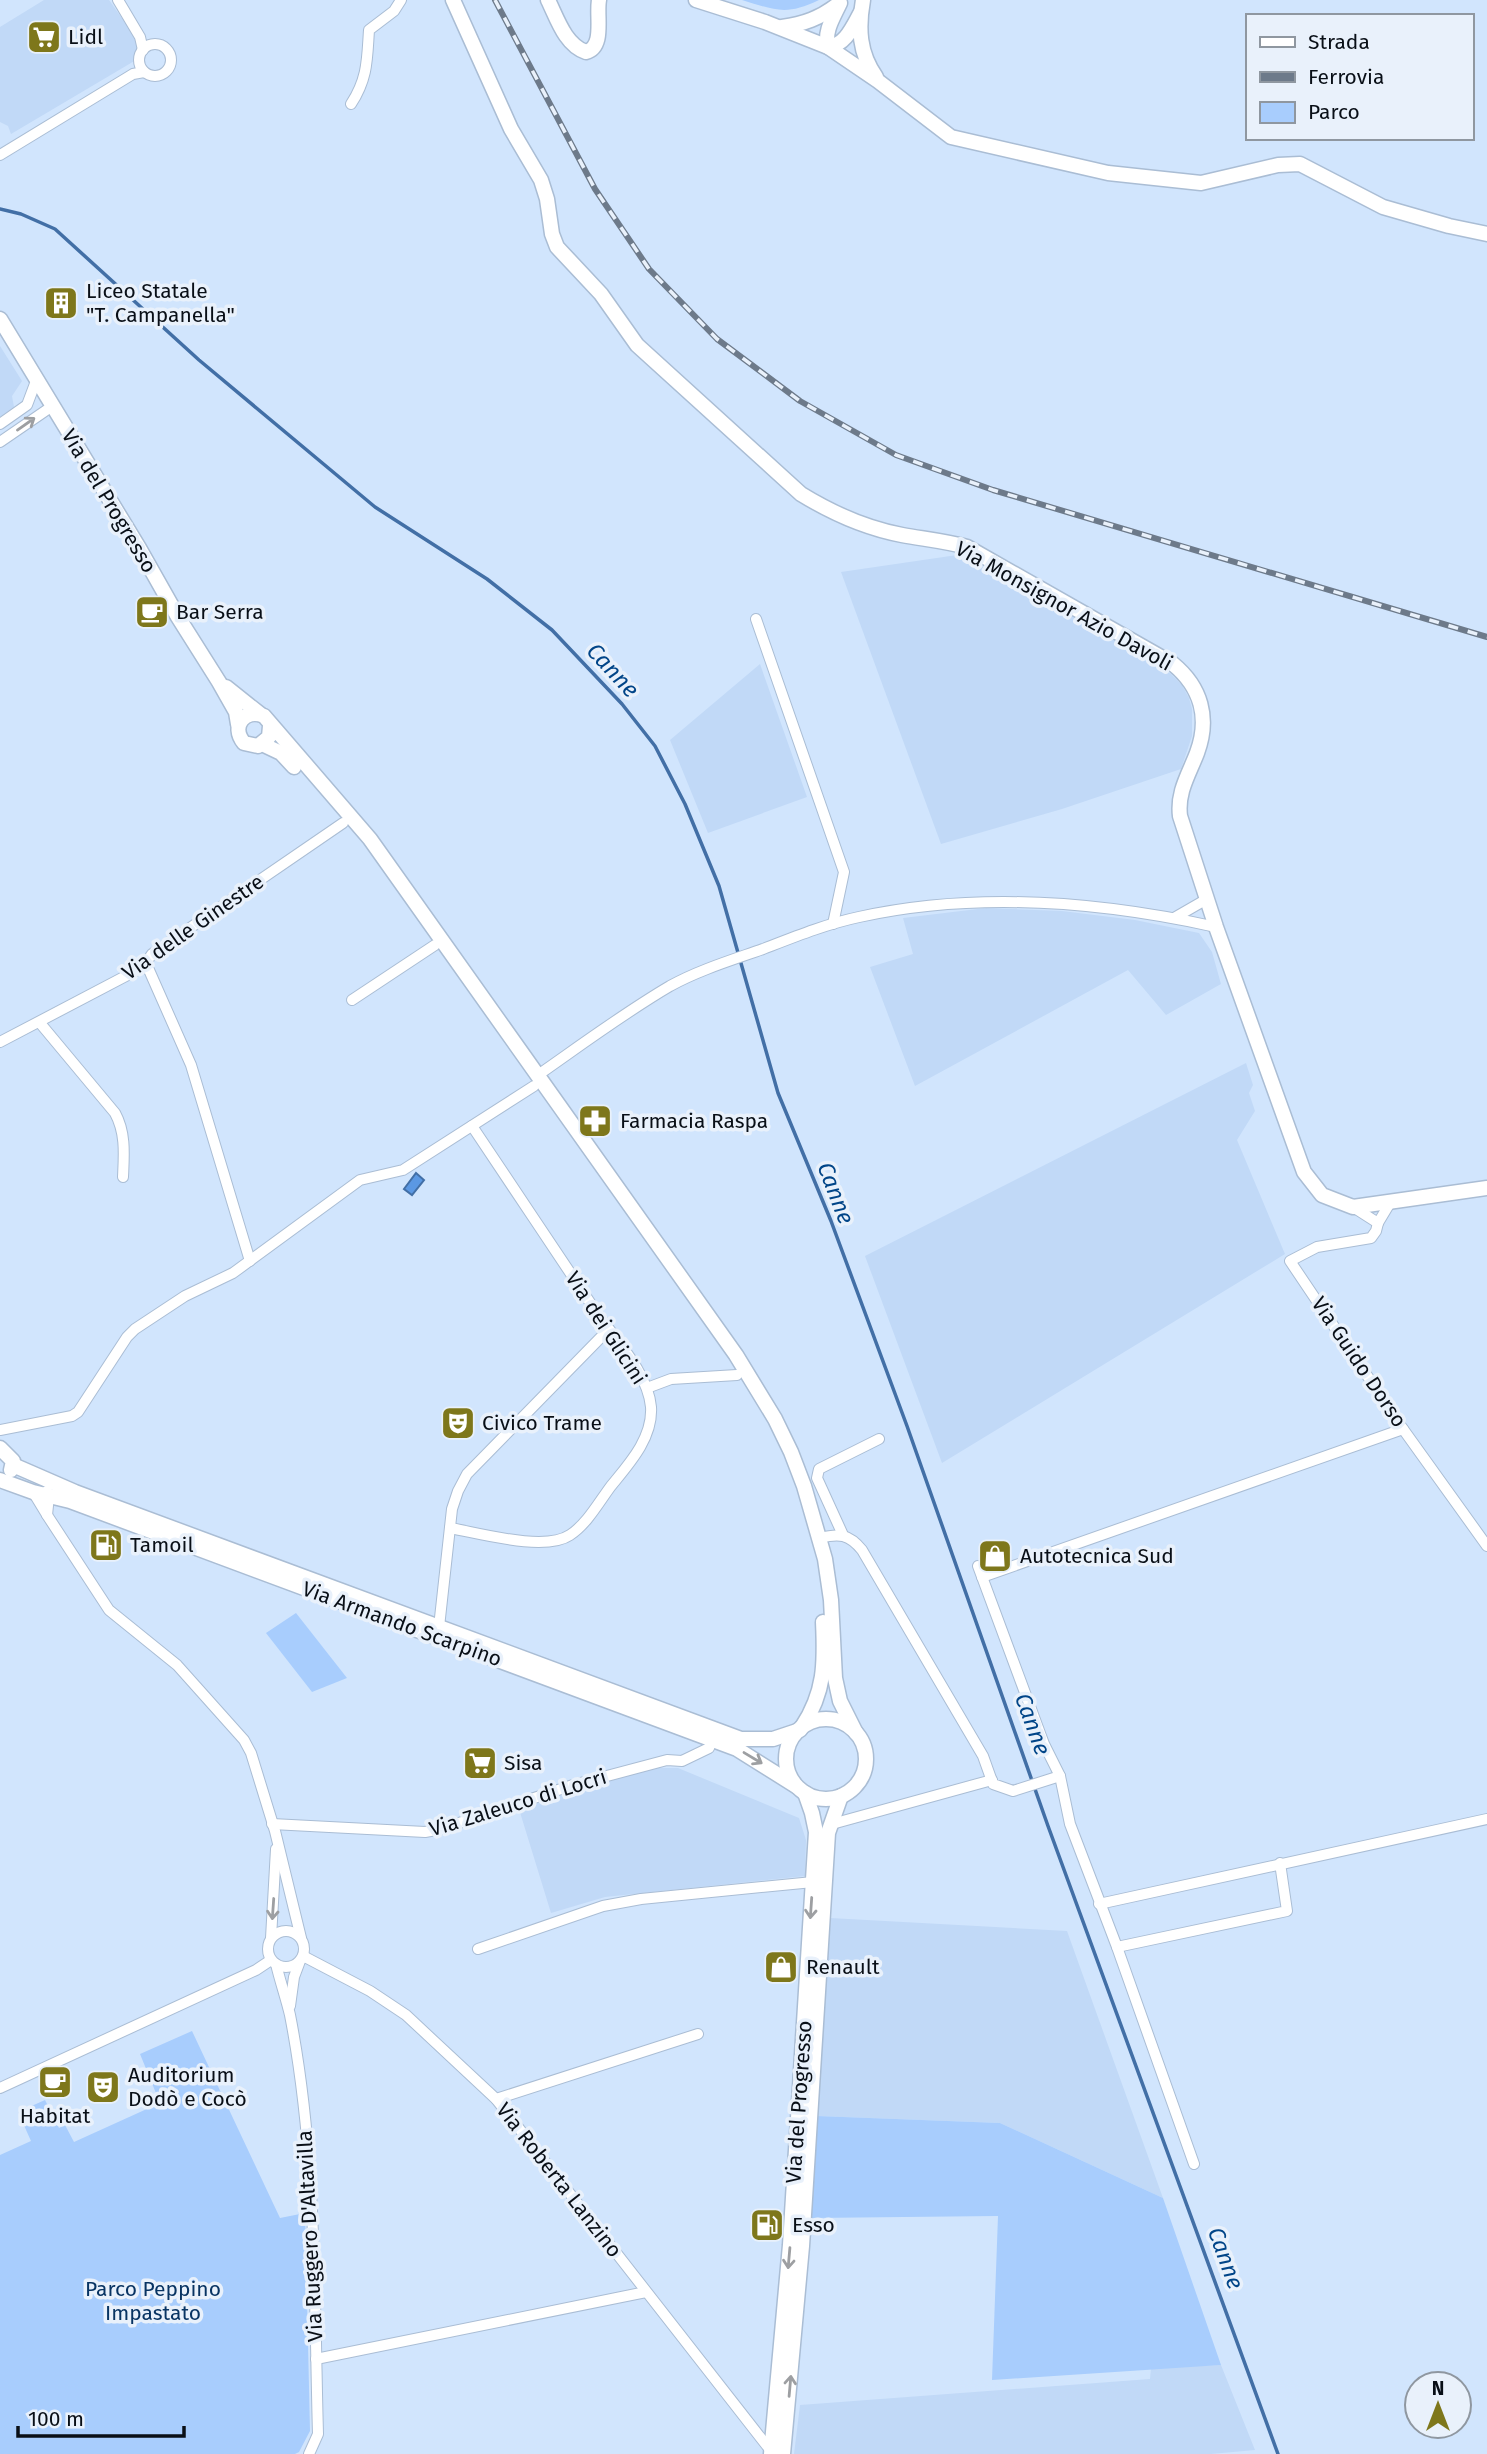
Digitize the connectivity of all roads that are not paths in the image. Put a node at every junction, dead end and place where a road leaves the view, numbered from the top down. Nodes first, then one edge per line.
1 (118, 0) edge
2 (401, 0) edge
3 (453, 0) edge
4 (548, 0) edge
5 (598, 0) edge
6 (696, 0) edge
7 (841, 1) edge
8 (862, 6) edge
9 (781, 27) junction
10 (828, 47) junction
11 (147, 48) junction
12 (142, 68) junction
13 (878, 81) junction
14 (351, 104) dead end
15 (0, 155) edge
16 (1487, 234) edge
17 (0, 319) edge
18 (36, 381) junction
19 (51, 407) junction
20 (0, 424) edge
21 (0, 442) edge
22 (756, 619) dead end
23 (219, 682) junction
24 (260, 714) junction
25 (238, 724) junction
26 (270, 726) junction
27 (262, 744) junction
28 (343, 823) junction
29 (1207, 899) junction
30 (1174, 918) junction
31 (833, 924) junction
32 (1216, 927) junction
33 (435, 946) junction
34 (143, 967) junction
35 (352, 1000) dead end
36 (40, 1023) junction
37 (0, 1042) edge
38 (536, 1080) junction
39 (472, 1126) junction
40 (123, 1177) dead end
41 (1487, 1188) edge
42 (1390, 1203) junction
43 (1353, 1208) junction
44 (1378, 1223) junction
45 (250, 1261) junction
46 (608, 1330) junction
47 (737, 1375) junction
48 (648, 1388) junction
49 (1403, 1429) junction
50 (0, 1430) edge
51 (879, 1439) dead end
52 (1, 1445) edge
53 (13, 1465) junction
54 (35, 1473) junction
55 (0, 1478) edge
56 (33, 1492) junction
57 (50, 1496) junction
58 (47, 1515) junction
59 (450, 1528) junction
60 (843, 1535) junction
61 (820, 1538) junction
62 (1487, 1546) edge
63 (978, 1566) dead end
64 (982, 1577) junction
65 (439, 1627) junction
66 (801, 1729) junction
67 (856, 1733) junction
68 (712, 1740) junction
69 (1060, 1776) junction
70 (992, 1780) junction
71 (801, 1789) junction
72 (841, 1796) junction
73 (1487, 1819) edge
74 (832, 1824) junction
75 (274, 1827) junction
76 (1280, 1863) junction
77 (813, 1882) junction
78 (1099, 1904) junction
79 (271, 1938) junction
80 (300, 1938) junction
81 (1117, 1947) junction
82 (478, 1949) dead end
83 (301, 1959) junction
84 (274, 1962) junction
85 (290, 2017) junction
86 (698, 2034) dead end
87 (0, 2088) edge
88 (496, 2099) junction
89 (1194, 2164) dead end
90 (646, 2292) junction
91 (316, 2359) junction
92 (775, 2453) edge
93 (309, 2454) edge

1 - 11 street
2 - 14 street
3 - 29 street, Via Monsignor Azio Davoli
4 - 5 street
6 - 9 street
7 - 9 street
7 - 10 street
8 - 10 street
8 - 13 street
9 - 10 street
10 - 13 street
11 - 12 street
11 - 12 street
12 - 15 street
13 - 16 street
17 - 18 street, Via del Progresso
18 - 19 street, Via del Progresso
18 - 20 street
21 -> 19 street
19 - 23 street, Via del Progresso
22 - 31 street
23 - 24 street
23 - 25 street, Via del Progresso
24 - 25 street
24 - 26 street
25 - 27 street
26 - 27 street
26 - 38 street
27 - 28 street
28 - 33 street
28 - 34 street, Via delle Ginestre
29 - 30 street
29 - 32 street, Via Monsignor Azio Davoli
30 - 31 street
30 - 32 street
31 - 38 street
32 - 43 street, Via Monsignor Azio Davoli
33 - 35 street
33 - 38 street
34 - 36 street, Via delle Ginestre
34 - 45 street
36 - 37 street, Via delle Ginestre
36 - 40 street
38 - 39 street
38 - 47 street
38 - 61 street
39 - 45 street
39 - 46 street, Via dei Glicini
41 - 42 street
42 - 43 street
42 - 44 street
43 - 44 street
44 - 49 street, Via Guido Dorso
45 - 50 street
46 - 48 street, Via dei Glicini
46 - 59 street
47 - 48 street
47 - 66 street
48 - 59 street, Via dei Glicini
49 - 62 street, Via Guido Dorso
49 - 64 street
51 - 60 street
52 - 53 street
53 - 54 street, Via Armando Scarpino
53 - 55 street
54 - 57 street
54 - 65 street, Via Armando Scarpino
55 - 56 street, Via Armando Scarpino
56 - 57 street, Via Armando Scarpino
56 - 58 street
57 - 58 street
57 - 68 street, Via Armando Scarpino
58 - 75 street
59 - 65 street
60 - 61 street
60 - 70 street
61 - 67 street
63 - 64 street
64 - 69 street
65 - 66 street, Via Armando Scarpino
66 - 67 street
66 - 71 street
67 - 72 street
68 -> 71 street, Via Armando Scarpino
68 - 75 street, Via Zaleuco di Locri
69 - 70 street
69 - 78 street
70 - 74 street
71 - 72 street
71 - 77 street, Via del Progresso
72 - 74 street, Via del Progresso
73 - 76 street
92 -> 74 street, Via del Progresso
75 -> 79 street
75 - 80 street
76 - 78 street
76 - 81 street
77 - 82 street
77 -> 92 street, Via del Progresso
78 - 81 street
79 - 80 street
79 - 84 street
80 - 83 street
81 - 89 street
83 - 84 street
83 - 85 street, Via Ruggero D'Altavilla
83 - 88 street, Via Roberta Lanzino
84 - 85 street, Via Ruggero D'Altavilla
84 - 87 street
85 - 91 street, Via Ruggero D'Altavilla
86 - 88 street
88 - 90 street, Via Roberta Lanzino
90 - 91 street
90 - 92 street, Via Roberta Lanzino
91 - 93 street, Via Ruggero D'Altavilla

